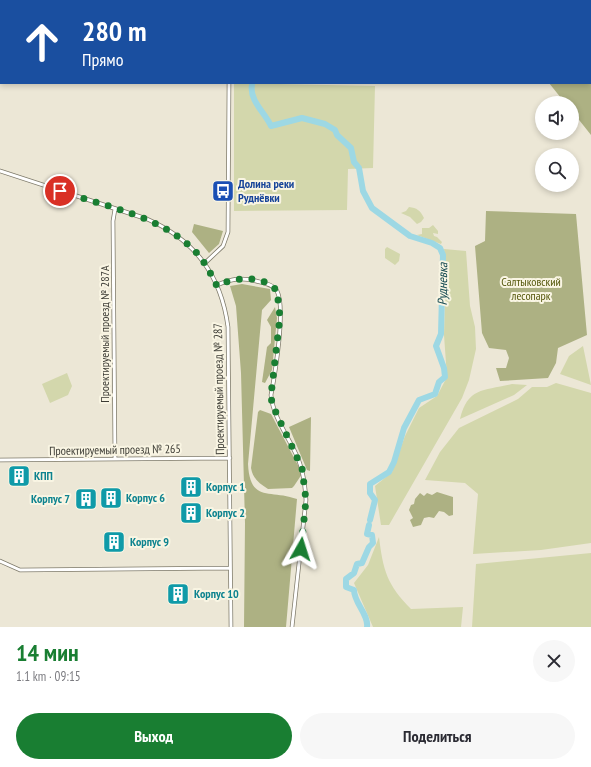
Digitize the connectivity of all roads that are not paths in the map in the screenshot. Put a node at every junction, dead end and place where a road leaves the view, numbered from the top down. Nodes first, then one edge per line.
1 (229, 84) edge
2 (0, 171) edge
3 (115, 209) junction
4 (205, 263) junction
5 (217, 286) junction
6 (230, 458) junction
7 (115, 459) junction
8 (0, 460) edge
9 (0, 561) edge
10 (230, 568) junction
11 (231, 627) edge
12 (292, 627) edge

1 - 4 street
2 - 3 street, Проектируемый проезд № 287
3 - 4 street, Проектируемый проезд № 287
3 - 7 street, Проектируемый проезд № 287А
4 - 5 street, Проектируемый проезд № 287
5 - 6 street, Проектируемый проезд № 287
5 - 12 street
6 - 7 street, Проектируемый проезд № 265
6 - 10 street, Проектируемый проезд № 287
7 - 8 street, Проектируемый проезд № 265
9 - 10 street
10 - 11 street, Проектируемый проезд № 287

